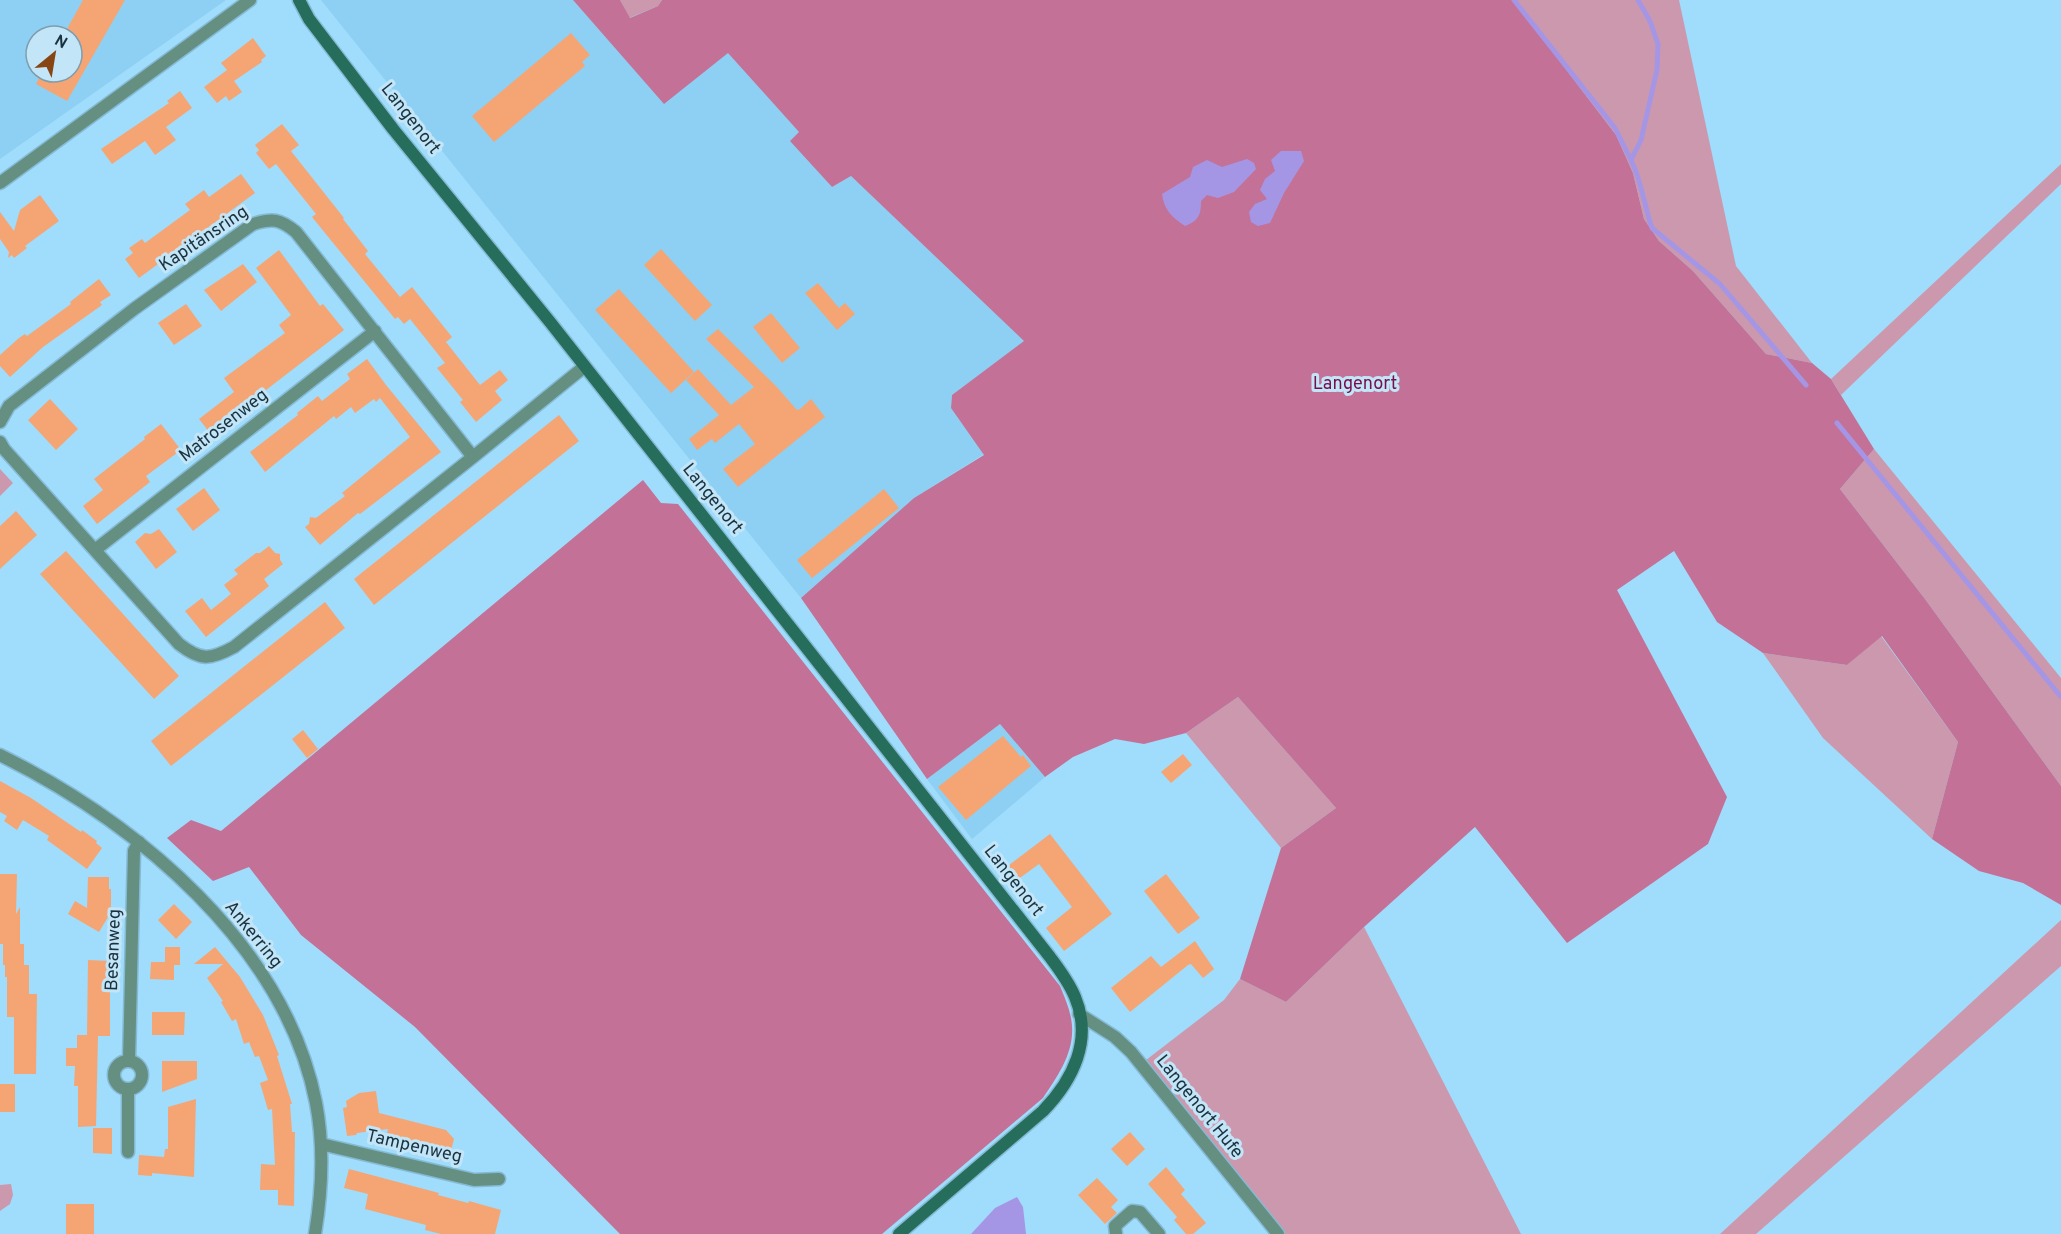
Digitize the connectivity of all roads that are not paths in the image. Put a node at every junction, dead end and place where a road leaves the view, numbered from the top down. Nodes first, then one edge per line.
1 (250, 0) edge
2 (299, 0) edge
3 (0, 183) edge
4 (375, 331) junction
5 (584, 367) junction
6 (0, 422) edge
7 (0, 442) edge
8 (473, 457) junction
9 (95, 550) junction
10 (0, 755) edge
11 (139, 842) junction
12 (1079, 1014) junction
13 (129, 1061) junction
14 (128, 1089) junction
15 (321, 1144) junction
16 (128, 1152) dead end
17 (499, 1179) dead end
18 (315, 1234) edge
19 (899, 1234) edge
20 (1116, 1234) edge
21 (1160, 1234) edge
22 (1278, 1234) edge

1 - 3 street
2 - 5 street, Langenort
4 - 6 street, Kapitänsring
4 - 8 street, Kapitänsring
4 - 9 street, Matrosenweg
5 - 8 street
5 - 12 street, Langenort
7 - 9 street
8 - 9 street
10 - 11 street, Ankerring
11 - 13 street, Besanweg
11 - 15 street, Ankerring
12 - 19 street, Langenort
12 - 22 street, Langenort Hufe
13 - 14 street
13 - 14 street
14 - 16 street
15 - 17 street, Tampenweg
15 - 18 street, Ankerring
20 - 21 street

